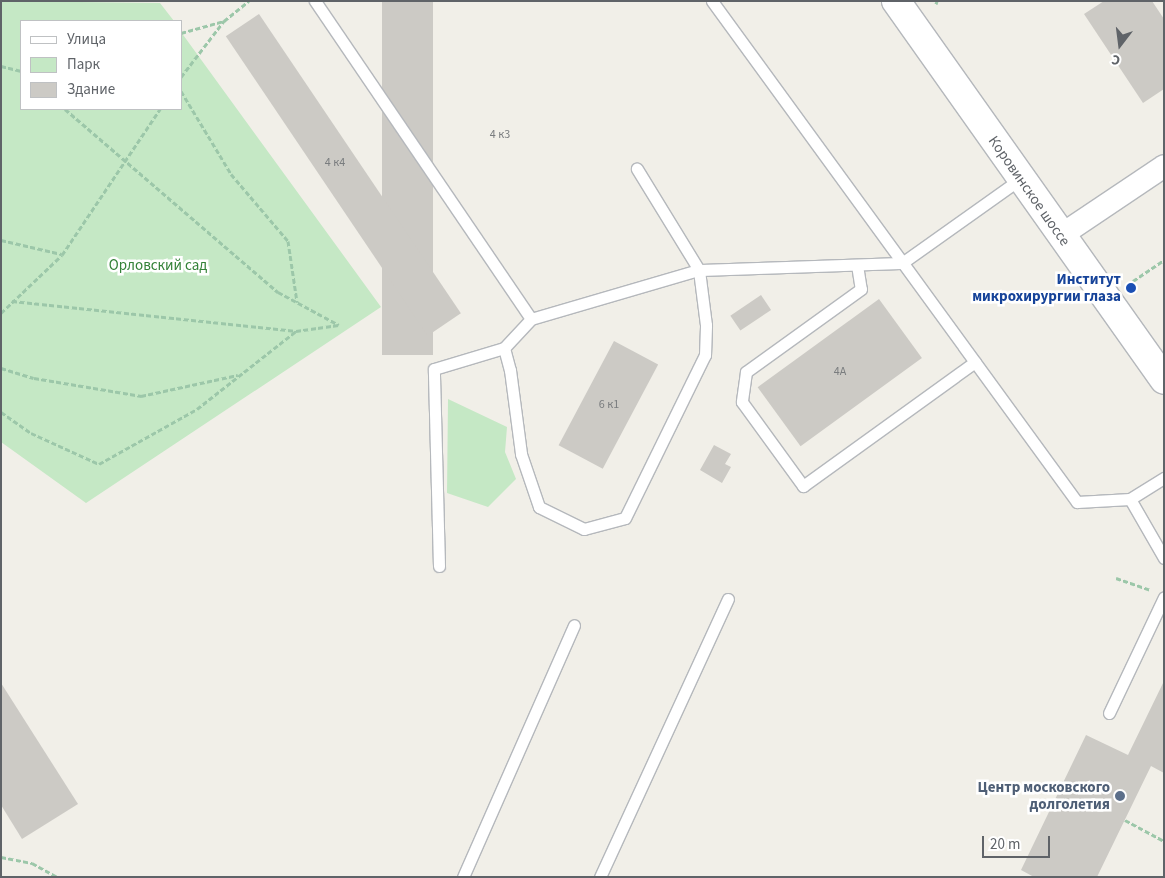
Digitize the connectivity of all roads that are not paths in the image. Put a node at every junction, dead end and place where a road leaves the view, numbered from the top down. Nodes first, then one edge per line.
1 (315, 1) edge
2 (712, 1) edge
3 (896, 1) edge
4 (1164, 166) edge
5 (637, 168) dead end
6 (1020, 179) junction
7 (1060, 236) junction
8 (902, 263) junction
9 (857, 265) junction
10 (699, 270) junction
11 (531, 319) junction
12 (504, 348) junction
13 (975, 362) junction
14 (1164, 380) edge
15 (1164, 478) edge
16 (1130, 499) junction
17 (1164, 558) edge
18 (439, 566) dead end
19 (1160, 594) edge
20 (728, 599) dead end
21 (574, 625) dead end
22 (1109, 713) dead end
23 (463, 877) edge
24 (600, 877) edge

1 - 11 lane
2 - 8 lane
3 - 6 main road, Коровинское шоссе
4 - 7 street
5 - 10 lane
6 - 7 main road, Коровинское шоссе
6 - 8 lane
7 - 14 main road, Коровинское шоссе
8 - 9 lane
8 - 13 lane
9 - 10 lane
9 - 13 lane
10 - 11 lane
10 - 12 lane
11 - 12 lane
12 - 18 lane
13 - 16 lane
15 - 16 lane
16 - 17 lane
19 - 22 lane
20 - 24 lane
21 - 23 lane

